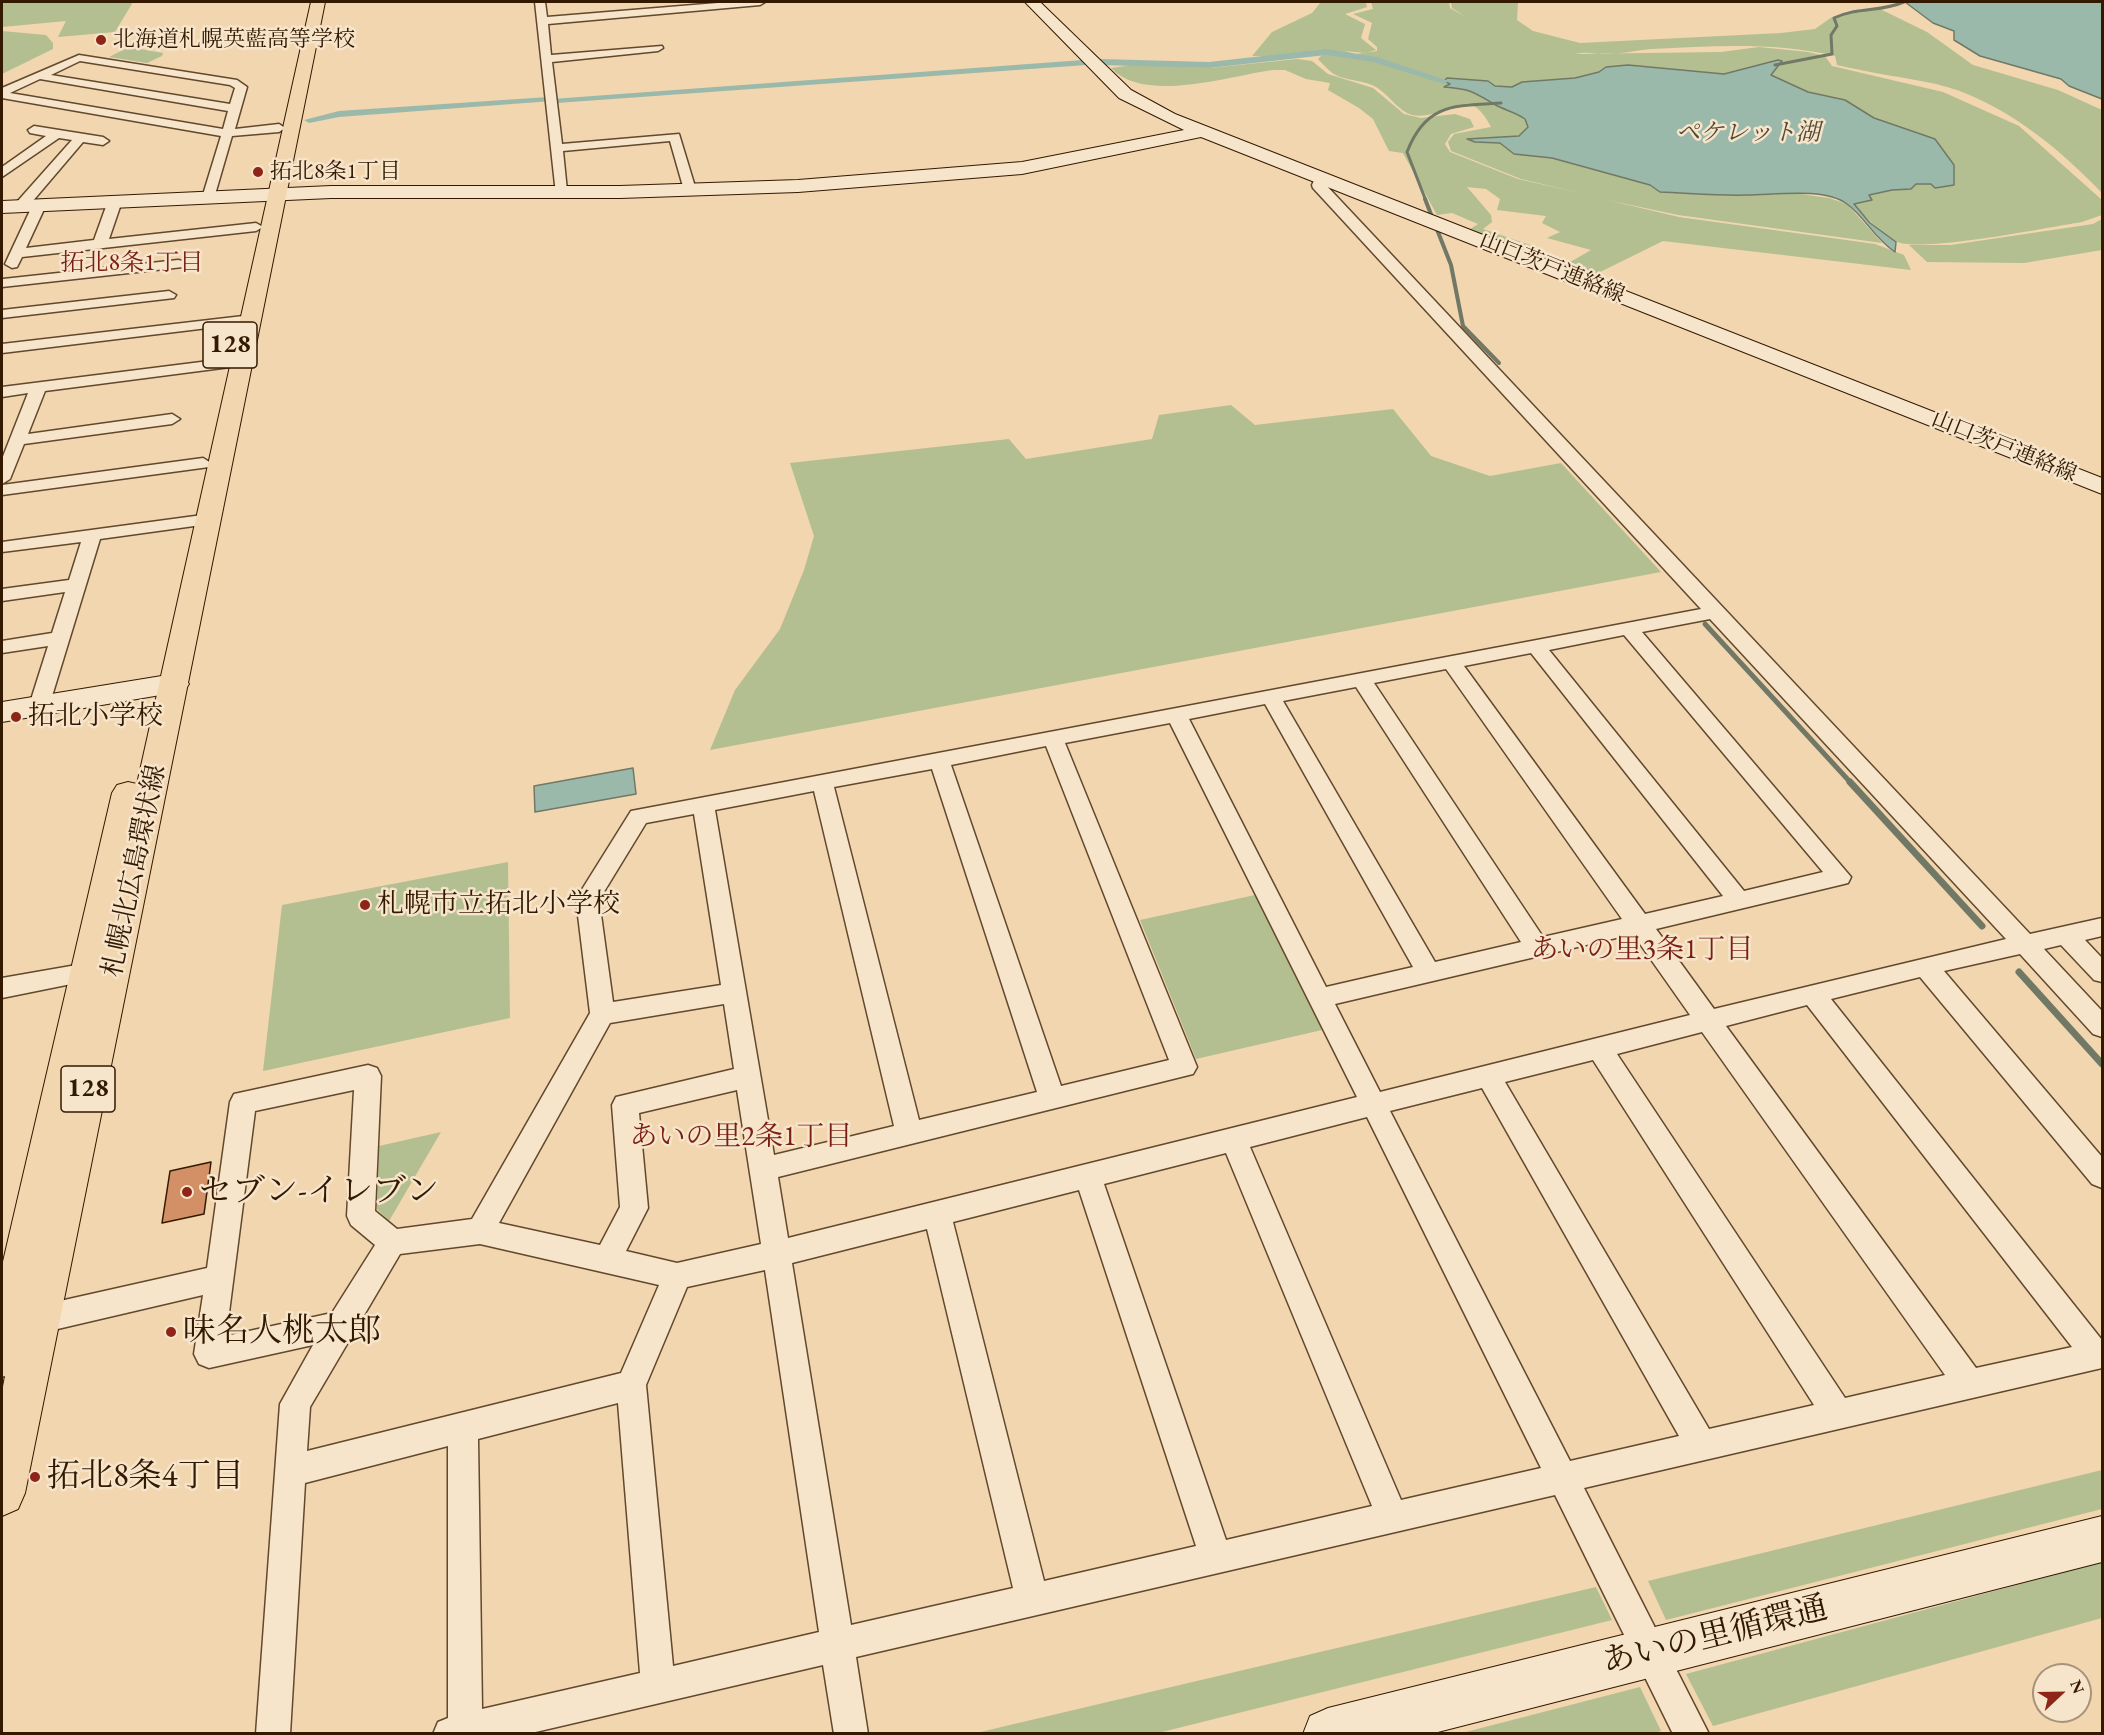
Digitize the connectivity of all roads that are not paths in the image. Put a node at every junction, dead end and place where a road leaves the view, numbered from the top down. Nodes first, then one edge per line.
1 (307, 2) edge
2 (318, 2) edge
3 (540, 2) edge
4 (760, 2) edge
5 (1032, 2) edge
6 (542, 21) junction
7 (658, 48) dead end
8 (546, 59) junction
9 (175, 73) junction
10 (39, 76) junction
11 (134, 92) junction
12 (2, 94) edge
13 (234, 108) junction
14 (94, 111) junction
15 (279, 128) junction
16 (34, 130) dead end
17 (1203, 131) junction
18 (227, 133) junction
19 (56, 134) junction
20 (80, 138) junction
21 (104, 141) dead end
22 (556, 148) junction
23 (2, 173) edge
24 (1321, 177) junction
25 (690, 190) junction
26 (561, 191) junction
27 (271, 195) junction
28 (208, 198) junction
29 (115, 201) junction
30 (30, 206) junction
31 (2, 207) edge
32 (256, 227) junction
33 (187, 234) junction
34 (100, 244) junction
35 (17, 253) junction
36 (178, 264) junction
37 (4, 277) edge
38 (169, 295) junction
39 (2, 314) edge
40 (244, 320) junction
41 (159, 330) junction
42 (2, 349) edge
43 (225, 364) junction
44 (38, 388) junction
45 (2, 392) edge
46 (172, 419) dead end
47 (17, 440) junction
48 (203, 463) junction
49 (2, 479) edge
50 (2103, 487) edge
51 (2, 490) edge
52 (200, 520) junction
53 (92, 535) junction
54 (2, 548) edge
55 (77, 585) junction
56 (2, 595) edge
57 (1714, 612) junction
58 (1628, 628) junction
59 (60, 638) junction
60 (1536, 646) junction
61 (2, 647) edge
62 (1451, 662) junction
63 (1361, 679) junction
64 (163, 686) junction
65 (1270, 696) junction
66 (39, 706) junction
67 (2, 712) edge
68 (1176, 714) junction
69 (1053, 738) junction
70 (939, 759) junction
71 (822, 782) junction
72 (703, 804) junction
73 (1739, 900) junction
74 (1637, 924) junction
75 (2103, 927) edge
76 (2066, 935) junction
77 (2025, 944) junction
78 (1537, 947) junction
79 (1925, 966) junction
80 (88, 972) junction
81 (1429, 973) junction
82 (2103, 973) edge
83 (2, 988) edge
84 (734, 993) junction
85 (1813, 995) junction
86 (1320, 998) junction
87 (602, 1014) junction
88 (1707, 1022) junction
89 (2103, 1028) edge
90 (1599, 1048) junction
91 (1488, 1076) junction
92 (747, 1077) junction
93 (1052, 1098) junction
94 (1374, 1105) junction
95 (909, 1132) junction
96 (1234, 1140) junction
97 (763, 1169) junction
98 (1088, 1176) junction
99 (2103, 1176) edge
100 (937, 1214) junction
101 (480, 1231) junction
102 (392, 1242) junction
103 (777, 1254) junction
104 (607, 1260) junction
105 (677, 1276) junction
106 (220, 1278) junction
107 (341, 1326) junction
108 (12, 1332) edge
109 (2100, 1355) edge
110 (631, 1385) junction
111 (1970, 1385) junction
112 (1838, 1415) junction
113 (463, 1427) junction
114 (1701, 1446) junction
115 (290, 1470) junction
116 (1562, 1478) junction
117 (2, 1493) edge
118 (1392, 1516) junction
119 (2103, 1539) edge
120 (1216, 1557) junction
121 (1032, 1599) junction
122 (837, 1644) junction
123 (1651, 1652) junction
124 (658, 1685) junction
125 (458, 1732) edge
126 (273, 1734) edge
127 (851, 1734) edge
128 (1328, 1734) edge
129 (1692, 1734) edge

1 - 15 main road, 札幌北広島環状線 / 128
2 - 27 main road, 札幌北広島環状線 / 128
3 - 6 street
4 - 6 street
5 - 17 street, 山口茨戸連絡線
6 - 8 street
7 - 8 street
8 - 22 street
9 - 10 street
9 - 11 street
9 - 13 street
10 - 11 street
10 - 12 street
11 - 13 street
11 - 14 street
12 - 14 street
13 - 18 street
14 - 18 street
15 - 18 street
15 - 27 main road, 札幌北広島環状線 / 128
16 - 19 street
17 - 24 street, 山口茨戸連絡線
17 - 25 street
18 - 28 street
19 - 20 street
19 - 23 street
20 - 21 street
20 - 30 street
22 - 25 street
22 - 26 street
24 - 50 street, 山口茨戸連絡線
24 - 57 street
25 - 26 street
26 - 27 street
27 - 28 street
27 - 32 main road, 札幌北広島環状線 / 128
27 - 40 main road, 札幌北広島環状線 / 128
28 - 29 street
29 - 30 street
29 - 34 street
30 - 31 street
30 - 35 street
32 - 33 street
32 - 40 main road, 札幌北広島環状線 / 128
33 - 34 street
33 - 36 street
34 - 35 street
35 - 37 street
36 - 37 street
36 - 38 street
38 - 39 street
38 - 41 street
40 - 41 street
40 - 43 main road, 札幌北広島環状線 / 128
40 - 52 main road, 札幌北広島環状線 / 128
41 - 42 street
43 - 44 street
43 - 48 main road, 札幌北広島環状線 / 128
44 - 45 street
44 - 47 street
46 - 47 street
47 - 49 street
48 - 51 street
48 - 52 main road, 札幌北広島環状線 / 128
52 - 53 street
52 - 64 main road, 札幌北広島環状線 / 128
53 - 54 street
53 - 55 street
55 - 56 street
55 - 59 street
57 - 58 street
57 - 77 street
58 - 60 street
58 - 73 street
59 - 61 street
59 - 66 street
60 - 62 street
60 - 73 street
62 - 63 street
62 - 74 street
63 - 65 street
63 - 78 street
64 - 66 street
64 - 80 main road, 札幌北広島環状線 / 128
64 - 108 main road, 札幌北広島環状線 / 128
65 - 68 street
65 - 81 street
66 - 67 street
68 - 69 street
68 - 86 street
69 - 70 street
69 - 93 street
70 - 71 street
70 - 93 street
71 - 72 street
71 - 95 street
72 - 84 street
72 - 87 street
73 - 74 street
74 - 78 street
74 - 88 street
75 - 76 street
76 - 77 street
76 - 82 street
77 - 79 street
77 - 89 street
78 - 81 street
79 - 85 street
79 - 99 street
80 - 83 street
80 - 108 main road, 札幌北広島環状線 / 128
81 - 86 street
84 - 87 street
84 - 92 street
85 - 88 street
85 - 109 street
86 - 94 street
87 - 101 street
88 - 90 street
88 - 111 street
90 - 91 street
90 - 112 street
91 - 94 street
91 - 114 street
92 - 97 street
92 - 104 street
93 - 95 street
94 - 96 street
94 - 116 street
95 - 97 street
96 - 98 street
96 - 118 street
97 - 103 street
98 - 100 street
98 - 120 street
100 - 103 street
100 - 121 street
101 - 102 street
101 - 104 street
102 - 106 street
102 - 107 street
103 - 105 street
103 - 122 street
104 - 105 street
105 - 110 street
106 - 107 street
106 - 108 street
107 - 115 street
108 - 117 main road, 札幌北広島環状線 / 128
109 - 111 street
110 - 113 street
110 - 124 street
111 - 112 street
112 - 114 street
113 - 115 street
113 - 125 street
114 - 116 street
115 - 126 street
116 - 118 street
116 - 123 street
118 - 120 street
119 - 123 street, あいの里循環通
120 - 121 street
121 - 122 street
122 - 124 street
122 - 127 street
123 - 128 street, あいの里循環通
123 - 129 street
124 - 125 street

